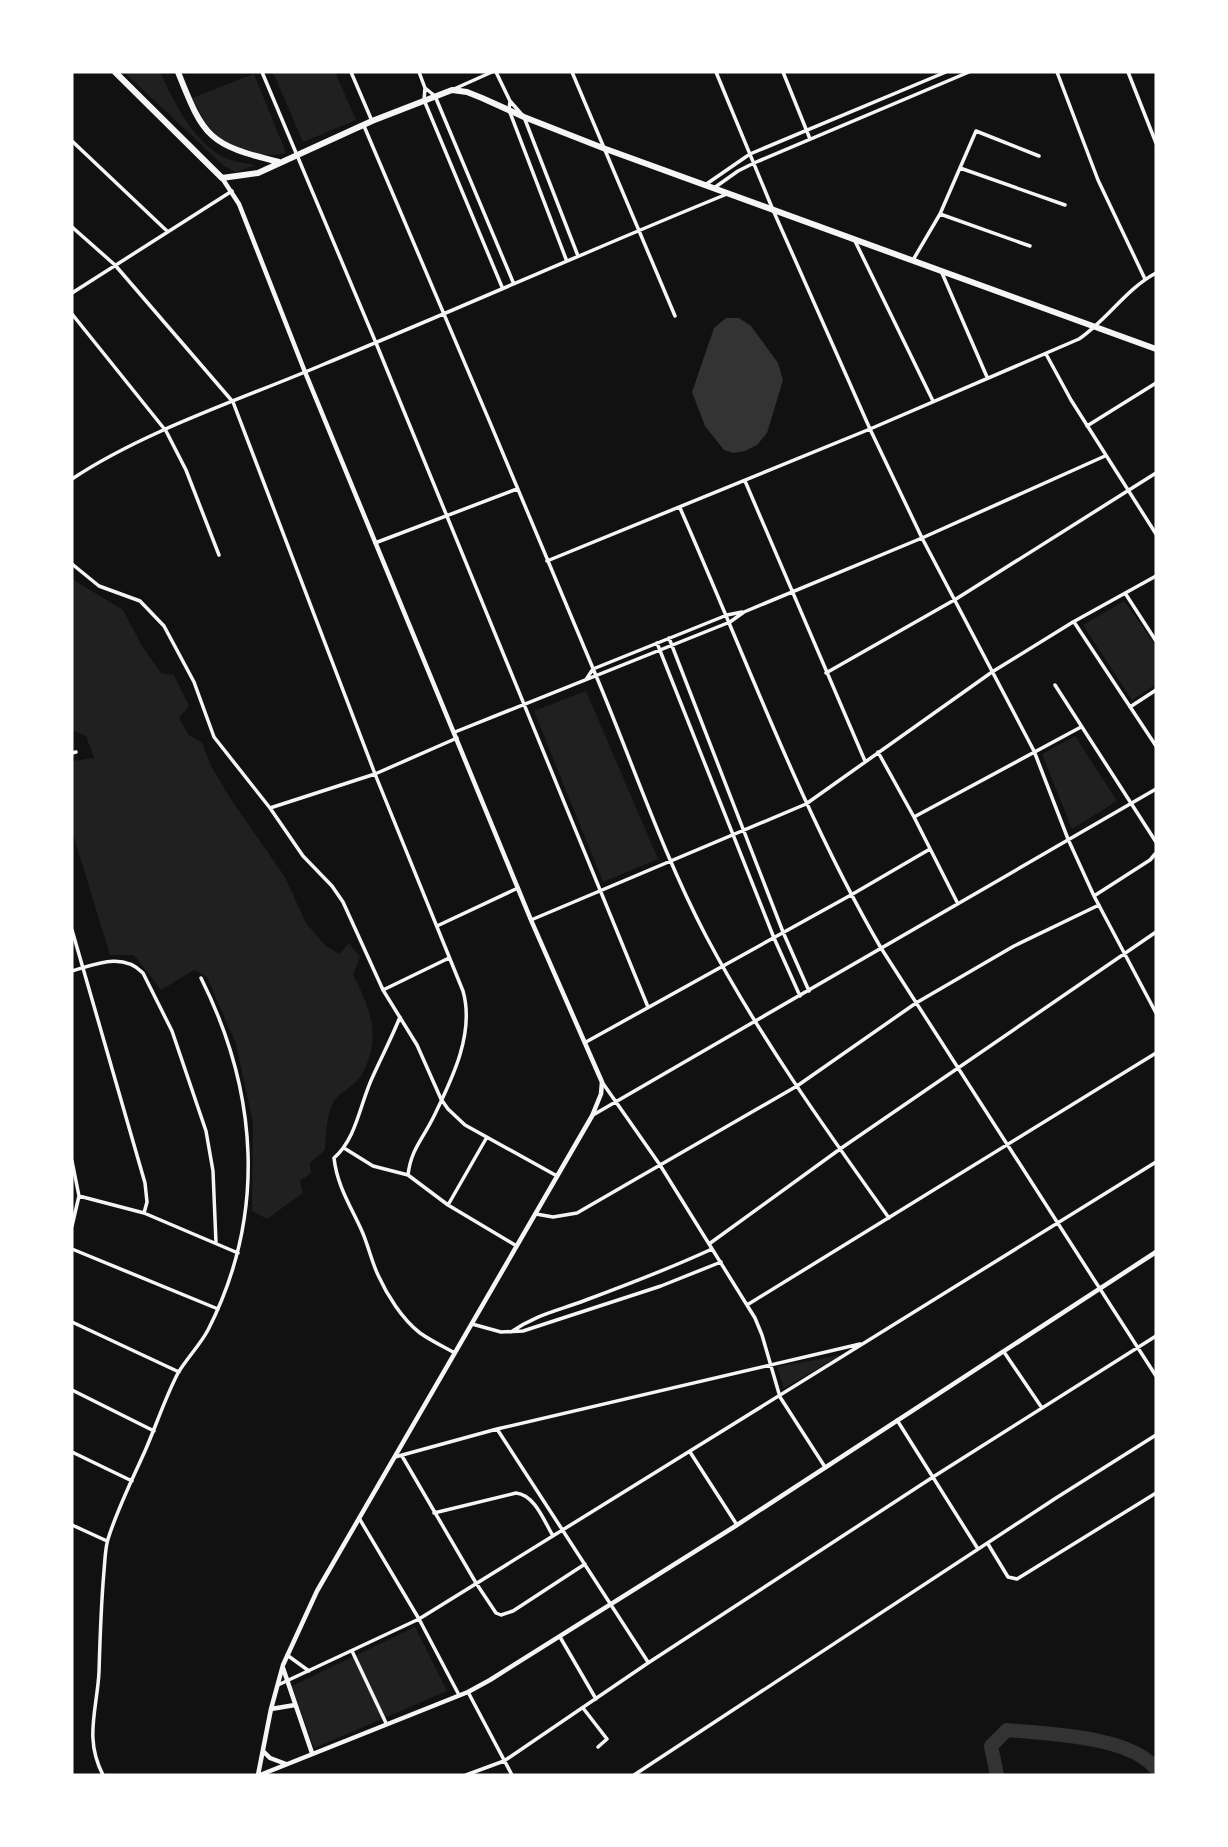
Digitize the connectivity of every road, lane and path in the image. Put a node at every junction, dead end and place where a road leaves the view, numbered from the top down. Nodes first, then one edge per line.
1 (115, 72) edge
2 (178, 72) edge
3 (262, 72) edge
4 (351, 72) edge
5 (419, 72) edge
6 (494, 72) edge
7 (572, 72) edge
8 (716, 72) edge
9 (783, 72) edge
10 (946, 72) edge
11 (969, 72) edge
12 (1057, 72) edge
13 (1128, 72) edge
14 (425, 88) junction
15 (452, 90) junction
16 (435, 96) junction
17 (424, 100) junction
18 (510, 101) junction
19 (509, 110) junction
20 (524, 117) junction
21 (372, 121) junction
22 (363, 125) junction
23 (806, 129) junction
24 (810, 139) junction
25 (72, 141) edge
26 (1156, 143) edge
27 (603, 148) junction
28 (296, 154) junction
29 (750, 154) junction
30 (1039, 156) dead end
31 (279, 162) junction
32 (754, 163) junction
33 (960, 167) junction
34 (222, 178) junction
35 (705, 185) junction
36 (715, 188) junction
37 (475, 189) junction
38 (232, 191) junction
39 (464, 193) junction
40 (729, 193) junction
41 (1065, 205) dead end
42 (773, 210) junction
43 (940, 214) junction
44 (72, 227) edge
45 (638, 230) junction
46 (168, 231) junction
47 (854, 239) junction
48 (1030, 246) dead end
49 (578, 256) junction
50 (566, 260) junction
51 (913, 260) junction
52 (115, 265) junction
53 (941, 271) junction
54 (1156, 273) edge
55 (1145, 279) junction
56 (513, 282) junction
57 (502, 287) junction
58 (72, 293) edge
59 (445, 312) junction
60 (72, 314) edge
61 (675, 316) dead end
62 (1096, 326) junction
63 (376, 343) junction
64 (1156, 349) edge
65 (1046, 354) junction
66 (305, 372) junction
67 (987, 377) junction
68 (1156, 383) edge
69 (933, 401) junction
70 (233, 402) junction
71 (1087, 426) junction
72 (870, 429) junction
73 (166, 431) junction
74 (1105, 456) junction
75 (1156, 473) edge
76 (72, 479) edge
77 (744, 481) junction
78 (517, 489) junction
79 (1129, 491) junction
80 (680, 508) junction
81 (445, 516) junction
82 (1156, 534) edge
83 (922, 538) junction
84 (375, 543) junction
85 (219, 555) dead end
86 (547, 561) junction
87 (72, 564) edge
88 (1156, 576) edge
89 (791, 592) junction
90 (1125, 593) junction
91 (956, 599) junction
92 (744, 612) junction
93 (727, 615) junction
94 (730, 622) junction
95 (1073, 622) junction
96 (669, 638) junction
97 (1156, 641) edge
98 (657, 643) junction
99 (672, 646) junction
100 (660, 651) junction
101 (593, 669) junction
102 (992, 672) junction
103 (826, 673) junction
104 (597, 677) junction
105 (587, 678) junction
106 (1055, 685) dead end
107 (1156, 690) edge
108 (524, 703) junction
109 (1130, 707) junction
110 (1081, 727) junction
111 (456, 735) junction
112 (1156, 746) edge
113 (1034, 751) junction
114 (878, 752) junction
115 (865, 761) junction
116 (374, 774) junction
117 (1156, 789) edge
118 (806, 804) junction
119 (1130, 804) junction
120 (270, 808) junction
121 (914, 817) junction
122 (744, 831) junction
123 (735, 834) junction
124 (1068, 839) junction
125 (1156, 842) edge
126 (930, 849) junction
127 (1156, 853) edge
128 (670, 861) junction
129 (518, 888) junction
130 (601, 890) junction
131 (850, 895) junction
132 (1094, 896) junction
133 (957, 902) junction
134 (1098, 905) junction
135 (531, 920) junction
136 (437, 926) junction
137 (72, 930) edge
138 (783, 932) junction
139 (1156, 932) edge
140 (775, 937) junction
141 (881, 948) junction
142 (1124, 954) junction
143 (449, 958) junction
144 (722, 966) junction
145 (83, 968) junction
146 (72, 971) edge
147 (201, 978) dead end
148 (383, 990) junction
149 (809, 991) junction
150 (800, 996) junction
151 (916, 1003) junction
152 (648, 1007) junction
153 (1156, 1013) edge
154 (400, 1016) junction
155 (755, 1023) junction
156 (586, 1042) junction
157 (1156, 1053) edge
158 (958, 1068) junction
159 (603, 1082) junction
160 (797, 1086) junction
161 (441, 1099) junction
162 (617, 1102) junction
163 (592, 1116) junction
164 (487, 1137) junction
165 (1009, 1145) junction
166 (344, 1148) junction
167 (840, 1149) junction
168 (72, 1161) edge
169 (1156, 1162) edge
170 (660, 1165) junction
171 (408, 1175) junction
172 (557, 1176) junction
173 (79, 1196) junction
174 (448, 1205) junction
175 (144, 1213) junction
176 (535, 1214) junction
177 (889, 1218) junction
178 (1058, 1223) junction
179 (72, 1226) edge
180 (216, 1243) junction
181 (709, 1244) junction
182 (515, 1245) junction
183 (72, 1249) edge
184 (712, 1249) junction
185 (1156, 1252) edge
186 (238, 1253) junction
187 (721, 1262) junction
188 (1100, 1289) junction
189 (747, 1305) junction
190 (218, 1309) junction
191 (72, 1321) edge
192 (470, 1323) junction
193 (510, 1333) junction
194 (1156, 1336) edge
195 (866, 1343) junction
196 (1138, 1348) junction
197 (1003, 1350) junction
198 (453, 1352) junction
199 (769, 1364) junction
200 (1149, 1365) junction
201 (1156, 1366) edge
202 (179, 1372) junction
203 (1156, 1376) edge
204 (72, 1390) edge
205 (779, 1397) junction
206 (1042, 1408) junction
207 (897, 1420) junction
208 (497, 1429) junction
209 (154, 1431) junction
210 (1156, 1435) edge
211 (72, 1452) edge
212 (690, 1452) junction
213 (402, 1455) junction
214 (394, 1457) junction
215 (825, 1467) junction
216 (933, 1477) junction
217 (132, 1481) junction
218 (1156, 1493) edge
219 (434, 1513) junction
220 (359, 1518) junction
221 (72, 1525) edge
222 (737, 1525) junction
223 (563, 1530) junction
224 (553, 1536) junction
225 (107, 1541) junction
226 (987, 1544) junction
227 (978, 1549) junction
228 (585, 1564) junction
229 (476, 1583) junction
230 (612, 1605) junction
231 (419, 1619) junction
232 (560, 1637) junction
233 (352, 1651) junction
234 (286, 1655) junction
235 (648, 1663) junction
236 (282, 1665) junction
237 (309, 1671) junction
238 (287, 1681) junction
239 (276, 1686) junction
240 (468, 1692) junction
241 (459, 1695) junction
242 (596, 1699) junction
243 (295, 1705) junction
244 (583, 1708) junction
245 (271, 1709) junction
246 (386, 1723) junction
247 (598, 1747) dead end
248 (264, 1751) junction
249 (312, 1753) junction
250 (504, 1761) junction
251 (286, 1764) junction
252 (103, 1775) edge
253 (259, 1775) edge
254 (466, 1775) edge
255 (512, 1775) edge
256 (634, 1775) edge

1 - 34 main road
2 - 31 main road
3 - 28 street
4 - 21 street
5 - 14 street
6 - 15 street
6 - 18 street
7 - 27 street
8 - 29 street
9 - 23 street
10 - 23 street
11 - 24 street
12 - 55 street
13 - 26 street
14 - 16 street
14 - 17 street
15 - 16 main road
15 - 19 main road
16 - 17 main road
16 - 37 street
17 - 21 main road
17 - 39 street
18 - 19 street
18 - 20 street
19 - 20 main road
19 - 50 street
20 - 27 main road
20 - 49 street
21 - 22 main road
22 - 28 main road
22 - 59 street
23 - 24 street
23 - 29 street
24 - 32 street
25 - 46 street
27 - 35 main road
27 - 45 street
28 - 31 main road
28 - 63 street
29 - 32 street
29 - 35 street
30 - 33 street
31 - 34 main road
32 - 36 street
32 - 42 street
33 - 41 street
33 - 43 street
34 - 38 street
35 - 36 main road
36 - 40 main road
37 - 39 street
37 - 56 street
38 - 46 street
38 - 66 street
39 - 57 street
40 - 42 main road
40 - 45 street
42 - 47 main road
42 - 72 street
43 - 48 street
43 - 51 street
44 - 52 street
45 - 49 street
45 - 61 street
46 - 52 street
47 - 51 main road
47 - 69 street
49 - 50 street
50 - 56 street
51 - 53 main road
52 - 58 street
52 - 70 street
53 - 62 main road
53 - 67 street
54 - 55 street
55 - 62 street
56 - 57 street
57 - 59 street
59 - 63 street
59 - 78 street
60 - 73 street
62 - 64 main road
62 - 65 street
63 - 66 street
63 - 81 street
65 - 67 street
65 - 71 street
66 - 70 street
66 - 84 street
67 - 69 street
68 - 71 street
69 - 72 street
70 - 73 street
70 - 116 street
71 - 74 street
72 - 77 street
72 - 83 street
73 - 76 street
73 - 85 street
74 - 79 street
74 - 83 street
75 - 79 street
77 - 80 street
77 - 89 street
78 - 81 street
78 - 86 street
79 - 82 street
79 - 91 street
80 - 86 street
80 - 93 street
81 - 84 street
81 - 108 street
83 - 89 street
83 - 91 street
84 - 111 street
86 - 101 street
87 - 120 street
88 - 90 street
89 - 92 street
89 - 103 street
90 - 95 street
90 - 97 street
91 - 102 street
91 - 103 street
92 - 93 street
92 - 94 street
93 - 94 street
93 - 96 street
94 - 99 street
94 - 118 street
95 - 102 street
95 - 109 street
96 - 98 street
96 - 99 street
98 - 100 street
98 - 101 street
99 - 100 street
99 - 122 street
100 - 104 street
100 - 123 street
101 - 104 street
101 - 105 street
102 - 113 street
102 - 114 street
103 - 115 street
104 - 105 street
104 - 128 street
105 - 108 street
106 - 110 street
107 - 109 street
108 - 111 street
108 - 130 street
109 - 112 street
110 - 113 street
110 - 119 street
111 - 116 street
111 - 129 street
113 - 121 street
113 - 124 street
114 - 115 street
114 - 121 street
115 - 118 street
116 - 120 street
116 - 136 street
117 - 119 street
118 - 122 street
118 - 131 street
119 - 124 street
119 - 125 street
120 - 148 street
121 - 126 street
122 - 123 street
122 - 138 street
123 - 128 street
123 - 140 street
124 - 132 street
124 - 133 street
126 - 131 street
126 - 133 street
127 - 132 street
128 - 130 street
128 - 144 street
129 - 135 street
129 - 136 street
130 - 135 street
130 - 152 street
131 - 138 street
131 - 141 street
132 - 134 street
133 - 141 street
134 - 142 street
134 - 151 street
135 - 156 street
136 - 143 street
137 - 145 street
138 - 140 street
138 - 149 street
139 - 142 street
140 - 144 street
140 - 150 street
141 - 149 street
141 - 151 street
142 - 153 street
142 - 158 street
143 - 148 street
143 - 161 street
144 - 152 street
144 - 155 street
145 - 146 street
145 - 175 street
145 - 180 street
147 - 186 street
148 - 154 street
149 - 150 street
150 - 155 street
151 - 158 street
151 - 160 street
152 - 156 street
154 - 161 street
154 - 166 street
155 - 160 street
155 - 162 street
156 - 159 street
157 - 165 street
158 - 165 street
158 - 167 street
159 - 162 street
159 - 163 street
160 - 167 street
160 - 170 street
161 - 164 street
161 - 171 street
162 - 163 street
162 - 170 street
163 - 172 street
164 - 172 street
164 - 174 street
165 - 177 street
165 - 178 street
166 - 171 street
166 - 198 street
167 - 177 street
167 - 181 street
168 - 173 street
169 - 178 street
170 - 176 street
170 - 181 street
171 - 174 street
172 - 176 street
173 - 175 street
173 - 179 street
174 - 182 street
175 - 180 street
176 - 182 street
177 - 189 street
178 - 188 street
178 - 195 street
180 - 186 street
181 - 184 street
182 - 192 street
183 - 190 street
184 - 187 street
184 - 193 street
185 - 188 street
186 - 190 street
187 - 189 street
187 - 193 street
188 - 196 street
188 - 197 street
189 - 199 street
190 - 202 street
191 - 202 street
192 - 193 street
192 - 198 street
194 - 196 street
195 - 199 street
195 - 205 street
196 - 200 street
196 - 206 street
197 - 206 street
197 - 207 street
198 - 214 street
199 - 205 street
199 - 208 street
200 - 201 street
200 - 203 street
202 - 209 street
204 - 209 street
205 - 212 street
205 - 215 street
206 - 216 street
207 - 215 street
207 - 216 street
208 - 213 street
208 - 223 street
209 - 217 street
210 - 226 street
211 - 217 street
212 - 222 street
212 - 223 street
213 - 214 street
213 - 219 street
214 - 220 street
215 - 222 street
216 - 227 street
216 - 235 street
217 - 225 street
218 - 226 street
219 - 224 street
219 - 229 street
220 - 231 street
220 - 234 street
221 - 225 street
222 - 230 street
223 - 224 street
223 - 228 street
224 - 229 street
225 - 252 street
226 - 227 street
227 - 256 street
228 - 229 street
228 - 230 street
229 - 231 street
230 - 232 street
230 - 235 street
231 - 233 street
231 - 241 street
232 - 240 street
232 - 242 street
233 - 237 street
233 - 246 street
234 - 236 street
234 - 237 street
235 - 242 street
236 - 238 street
236 - 239 street
237 - 238 street
238 - 239 street
238 - 243 street
239 - 245 street
240 - 241 street
240 - 250 street
241 - 246 street
242 - 244 street
243 - 245 street
243 - 249 street
244 - 247 street
244 - 250 street
245 - 248 street
246 - 249 street
248 - 251 street
248 - 253 street
249 - 251 street
250 - 254 street
250 - 255 street
251 - 253 street

